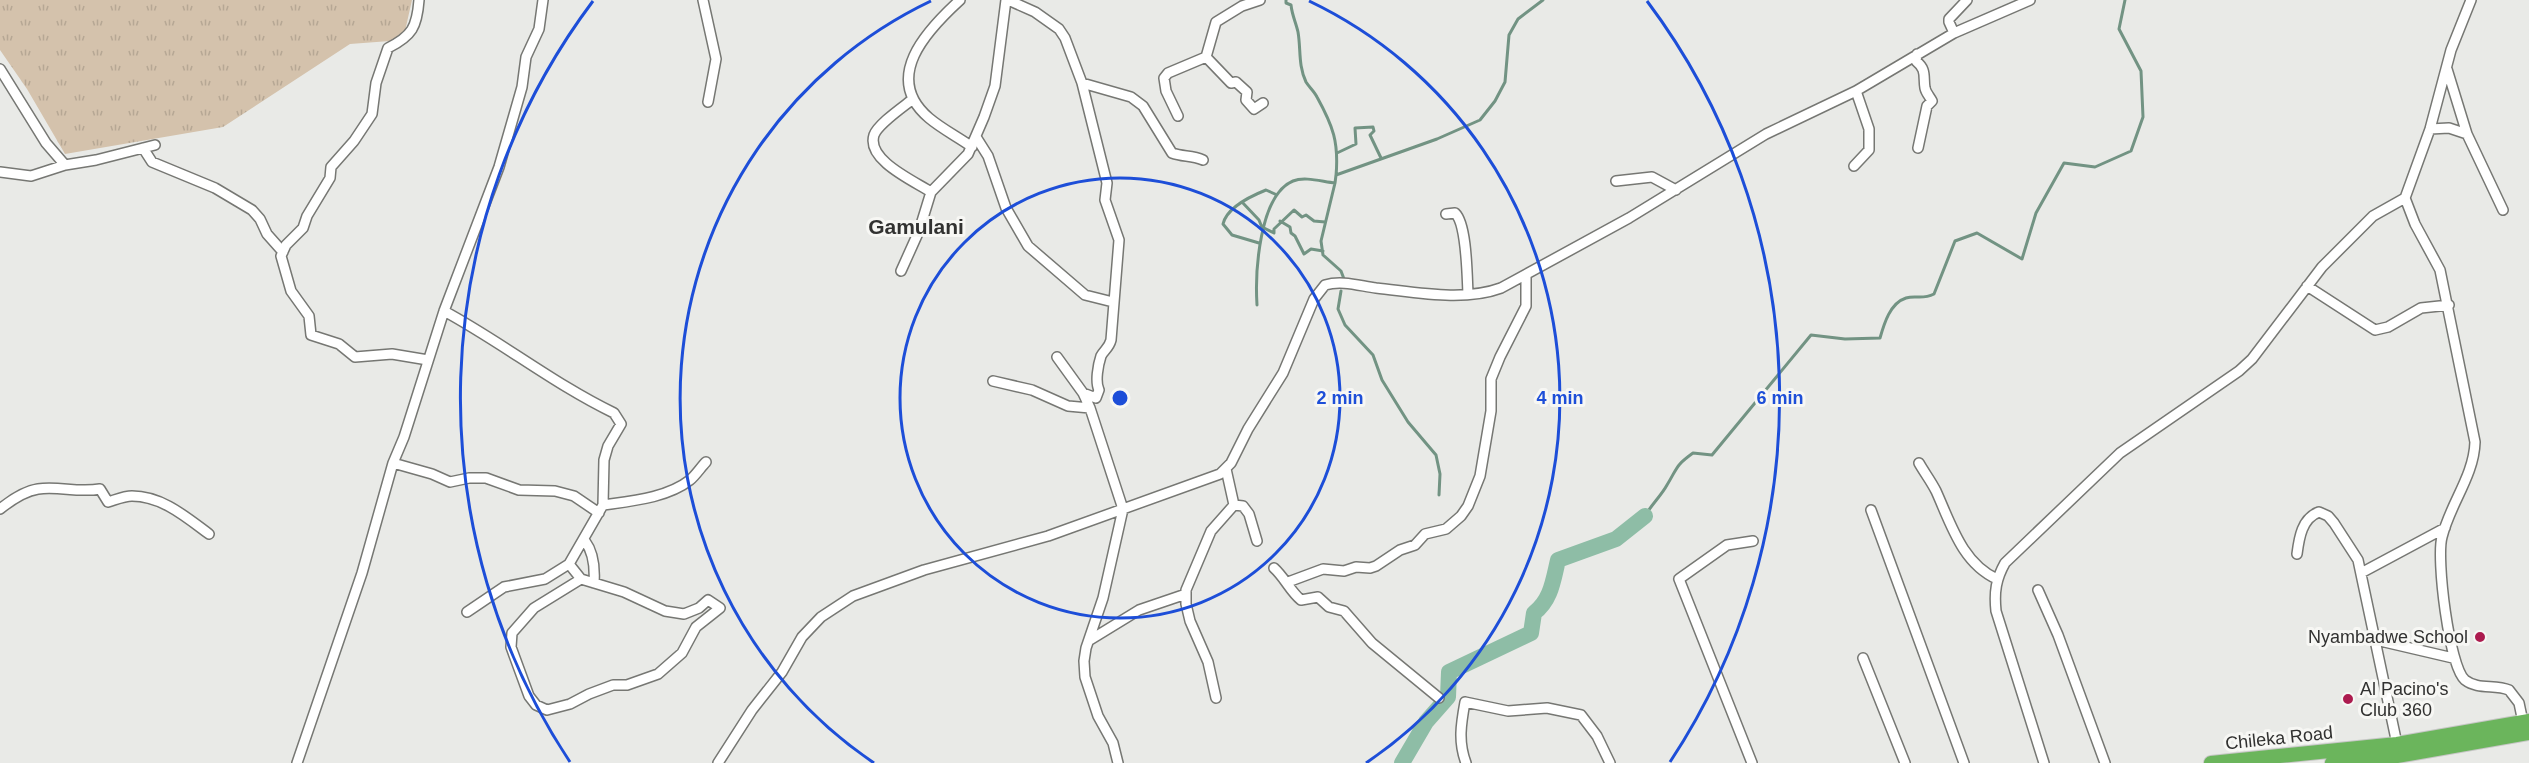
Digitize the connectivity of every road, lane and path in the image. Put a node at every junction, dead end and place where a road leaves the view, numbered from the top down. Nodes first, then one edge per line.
1 (419, 0) edge
2 (543, 0) edge
3 (704, 0) edge
4 (960, 0) edge
5 (1007, 0) edge
6 (1260, 0) edge
7 (1967, 0) edge
8 (2030, 0) edge
9 (2471, 0) edge
10 (1954, 33) junction
11 (1917, 54) junction
12 (1206, 57) junction
13 (0, 69) edge
14 (2447, 69) junction
15 (1082, 83) junction
16 (1856, 91) junction
17 (913, 99) junction
18 (708, 102) dead end
19 (1263, 103) dead end
20 (1178, 116) dead end
21 (2430, 129) junction
22 (2467, 134) junction
23 (976, 136) junction
24 (155, 145) dead end
25 (972, 147) junction
26 (143, 148) junction
27 (1918, 148) dead end
28 (1203, 160) dead end
29 (65, 165) junction
30 (1854, 166) dead end
31 (0, 172) edge
32 (1616, 181) dead end
33 (1676, 190) junction
34 (931, 192) junction
35 (2405, 198) junction
36 (2503, 210) dead end
37 (1446, 214) dead end
38 (284, 252) junction
39 (901, 271) dead end
40 (1526, 275) junction
41 (2307, 286) junction
42 (1468, 294) junction
43 (1113, 302) junction
44 (2449, 305) junction
45 (444, 311) junction
46 (1057, 357) dead end
47 (428, 360) junction
48 (993, 381) dead end
49 (1083, 393) junction
50 (1090, 408) junction
51 (706, 462) dead end
52 (393, 463) junction
53 (1919, 463) dead end
54 (1226, 469) junction
55 (1234, 505) junction
56 (0, 509) edge
57 (601, 509) junction
58 (1123, 509) junction
59 (1871, 510) dead end
60 (2445, 528) junction
61 (208, 534) dead end
62 (585, 541) junction
63 (1257, 541) dead end
64 (1753, 541) dead end
65 (2297, 554) dead end
66 (570, 564) junction
67 (1274, 568) dead end
68 (2361, 573) junction
69 (581, 579) junction
70 (1997, 579) junction
71 (1288, 582) junction
72 (594, 583) junction
73 (2038, 590) dead end
74 (1186, 594) junction
75 (467, 612) dead end
76 (1090, 640) junction
77 (2376, 640) junction
78 (1863, 658) dead end
79 (2453, 658) junction
80 (1216, 698) dead end
81 (1439, 698) dead end
82 (2527, 726) edge
83 (2397, 744) junction
84 (2351, 762) edge
85 (297, 763) edge
86 (718, 763) edge
87 (1118, 763) edge
88 (1466, 763) edge
89 (1610, 763) edge
90 (1752, 763) edge
91 (1905, 763) edge
92 (1964, 763) edge
93 (2044, 763) edge
94 (2105, 763) edge
95 (2211, 763) edge
96 (2332, 763) edge

1 - 38 street
2 - 45 street
3 - 18 street
4 - 17 street
5 - 15 street
5 - 23 street
6 - 12 street
7 - 10 street
8 - 10 street
9 - 14 street
10 - 11 street
11 - 16 street
11 - 27 street
12 - 19 street
12 - 20 street
13 - 29 street
14 - 21 street
14 - 22 street
15 - 28 street
15 - 43 street
16 - 30 street
16 - 33 street
17 - 25 street
17 - 34 street
21 - 22 street
21 - 35 street
22 - 36 street
23 - 25 street
23 - 43 street
24 - 26 street
25 - 34 street
26 - 29 street
26 - 38 street
29 - 31 street
32 - 33 street
33 - 40 street
34 - 39 street
35 - 41 street
35 - 44 street
37 - 42 street
38 - 47 street
40 - 42 street
40 - 71 street
41 - 44 street
41 - 70 street
42 - 54 street
43 - 49 street
44 - 60 street
45 - 47 street
45 - 57 street
46 - 49 street
47 - 52 street
48 - 50 street
49 - 50 street
50 - 58 street
51 - 57 street
52 - 57 street
52 - 85 street
53 - 70 street
54 - 55 street
54 - 58 street
55 - 63 street
55 - 74 street
56 - 61 street
57 - 62 street
58 - 76 street
58 - 86 street
59 - 92 street
60 - 68 street
60 - 79 street
62 - 66 street
62 - 72 street
64 - 90 street
65 - 68 street
66 - 69 street
66 - 75 street
67 - 71 street
68 - 77 street
69 - 72 street
69 - 72 street
70 - 93 street
71 - 81 street
73 - 94 street
74 - 76 street
74 - 80 street
76 - 87 street
77 - 79 street
77 - 83 street
78 - 91 street
79 - 82 street
82 - 83 highway, Chileka Road
82 - 84 highway, Chileka Road
83 - 95 highway, Chileka Road
84 - 96 highway, Chileka Road
88 - 89 street

